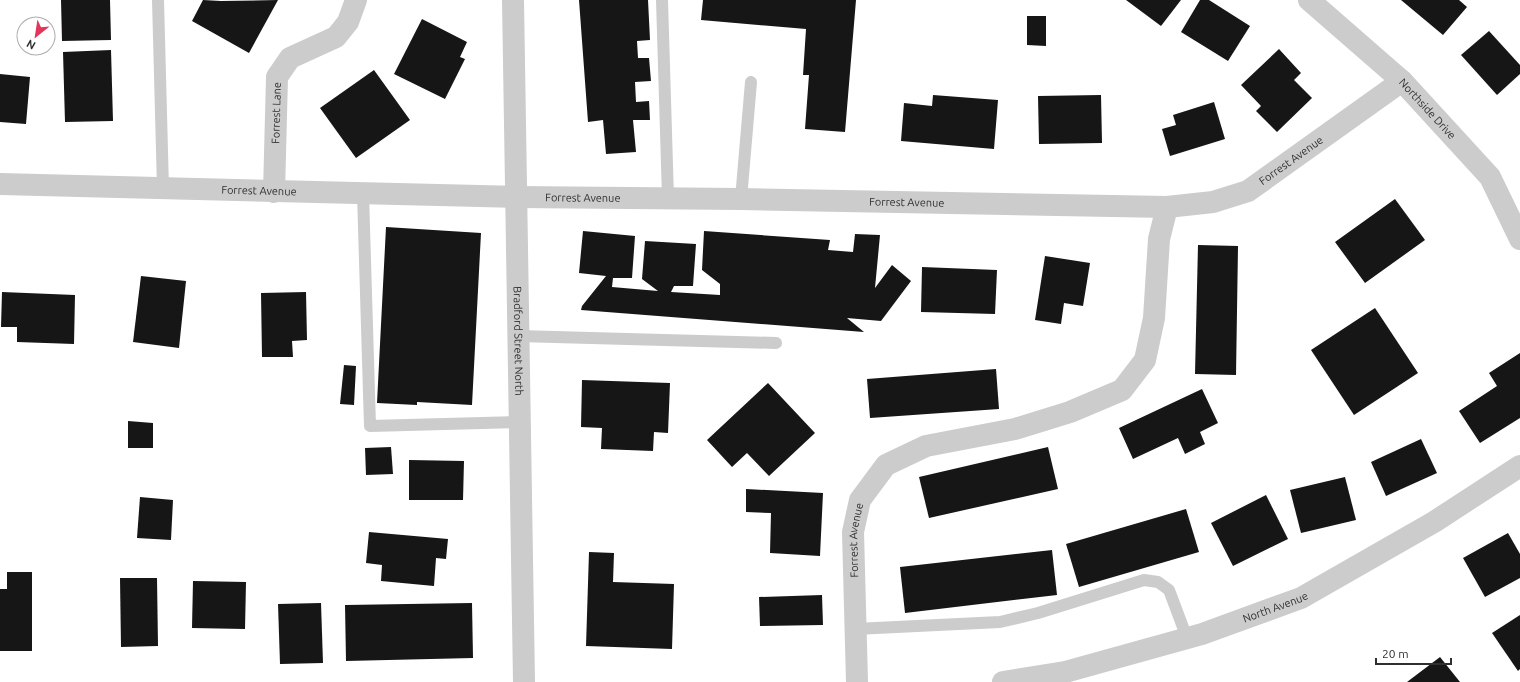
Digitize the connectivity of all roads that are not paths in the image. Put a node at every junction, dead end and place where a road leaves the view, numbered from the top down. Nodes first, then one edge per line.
1 (158, 0) edge
2 (356, 0) edge
3 (513, 0) edge
4 (662, 0) edge
5 (1309, 0) edge
6 (1402, 81) junction
7 (750, 82) dead end
8 (0, 184) edge
9 (163, 188) junction
10 (274, 192) junction
11 (364, 194) junction
12 (516, 197) junction
13 (668, 198) junction
14 (741, 199) junction
15 (1166, 207) junction
16 (1520, 239) edge
17 (518, 336) junction
18 (776, 342) dead end
19 (520, 422) junction
20 (1520, 466) edge
21 (855, 628) junction
22 (1187, 638) junction
23 (524, 682) edge
24 (857, 682) edge
25 (1003, 682) edge

1 - 9 lane
2 - 10 street, Forrest Lane
3 - 12 street, Bradford Street North
4 - 13 lane
5 - 6 street, Northside Drive
6 - 15 street, Forrest Avenue
6 - 16 street, Northside Drive
7 - 14 lane
8 - 9 street, Forrest Avenue
9 - 10 street, Forrest Avenue
10 - 11 street, Forrest Avenue
11 - 12 street, Forrest Avenue
11 - 19 lane
12 - 13 street, Forrest Avenue
12 - 17 street, Bradford Street North
13 - 14 street, Forrest Avenue
14 - 15 street, Forrest Avenue
15 - 21 street, Forrest Avenue
17 - 18 lane
17 - 19 street, Bradford Street North
19 - 23 street, Bradford Street North
20 - 22 street, North Avenue
21 - 22 lane
21 - 24 street, Forrest Avenue
22 - 25 street, North Avenue

